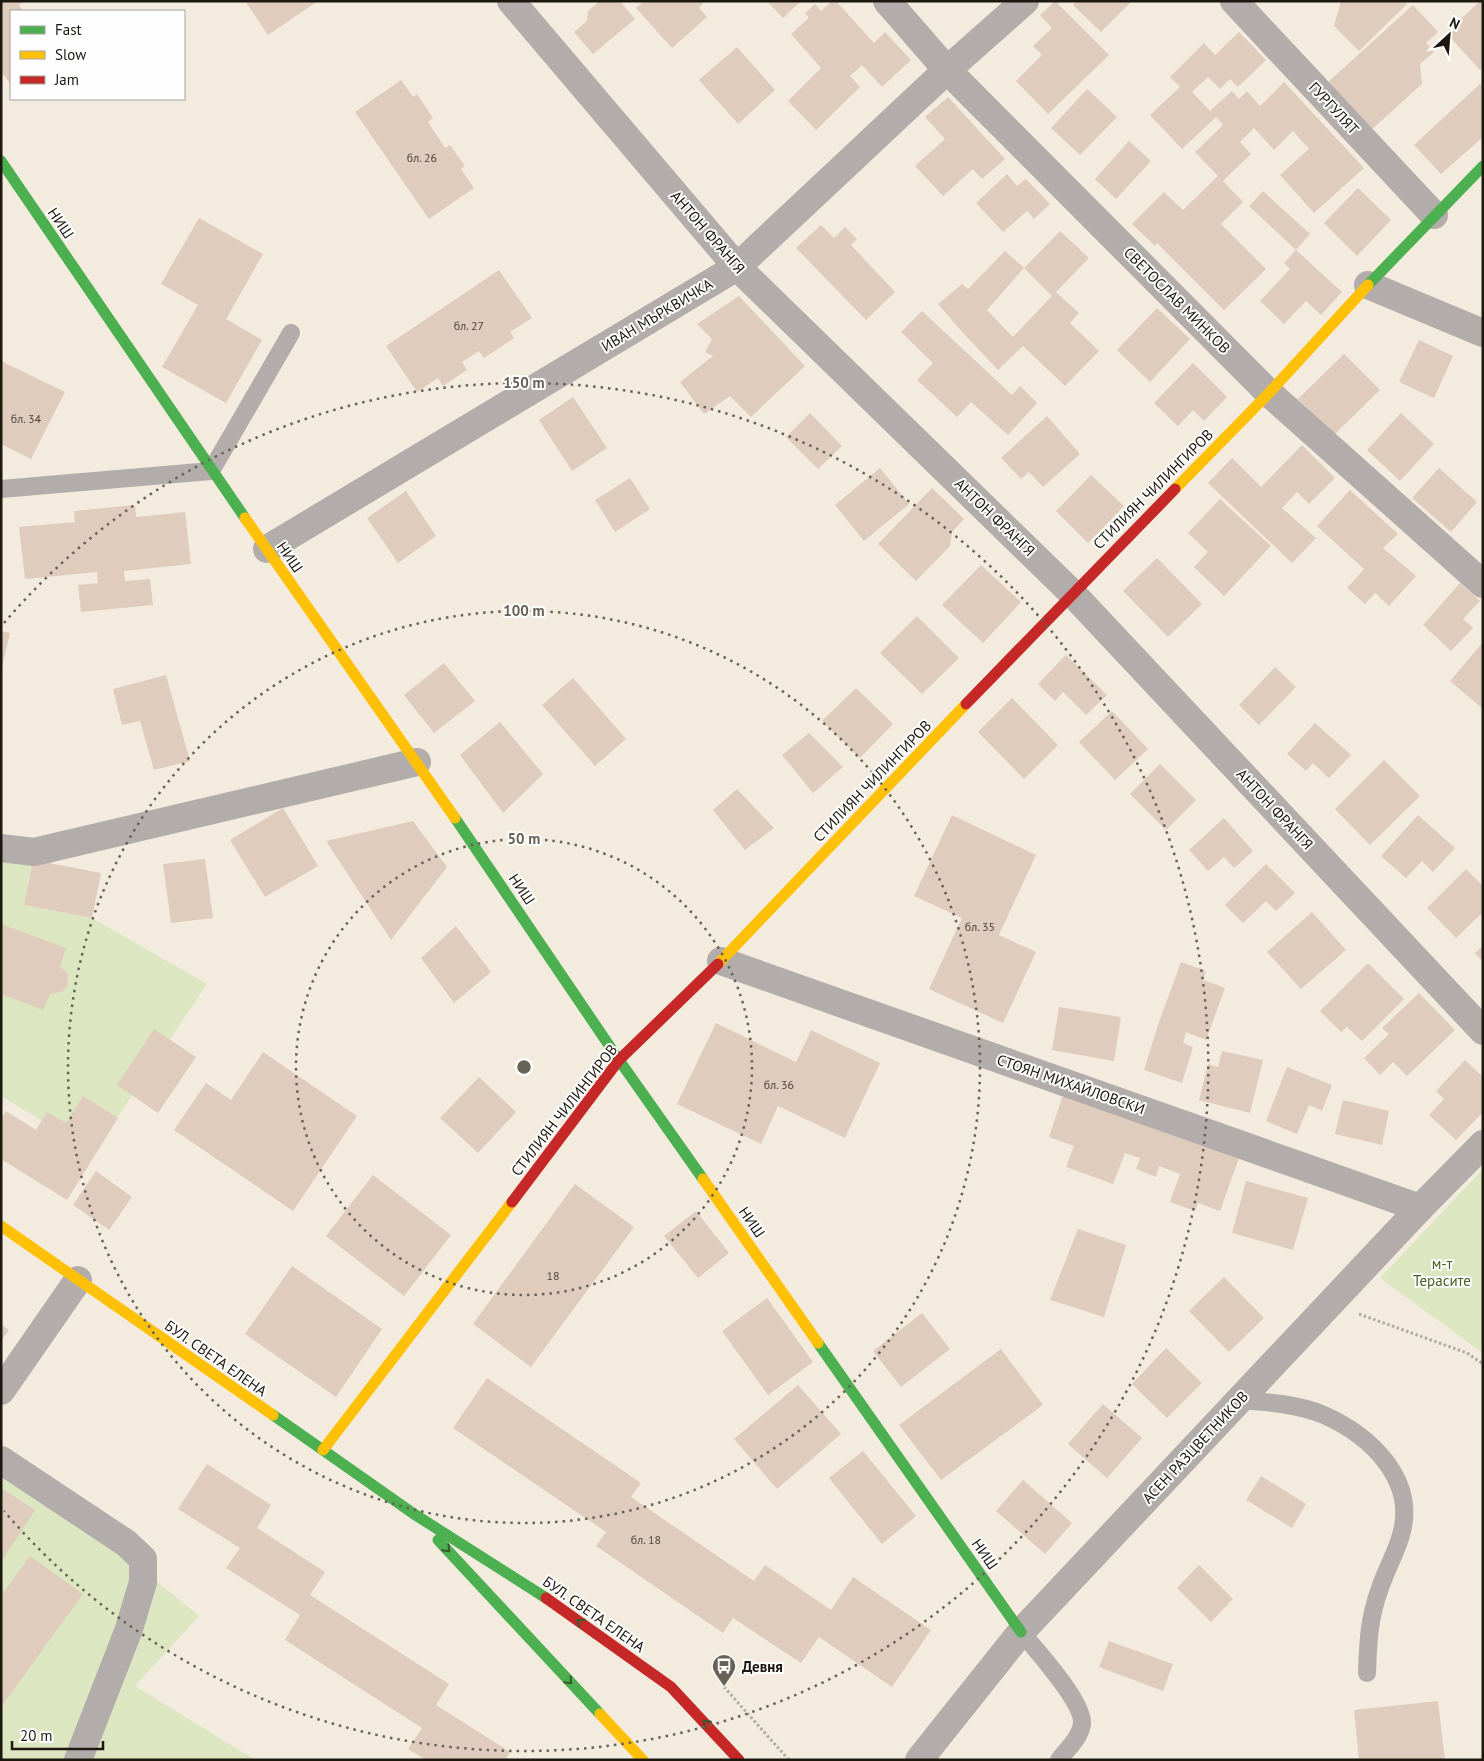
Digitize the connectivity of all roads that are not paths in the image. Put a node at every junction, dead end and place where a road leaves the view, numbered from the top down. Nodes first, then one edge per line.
1 (511, 1) edge
2 (887, 1) edge
3 (1025, 1) edge
4 (1234, 1) edge
5 (947, 70) junction
6 (1, 161) edge
7 (1483, 166) edge
8 (1434, 215) junction
9 (737, 267) junction
10 (1368, 285) junction
11 (291, 333) dead end
12 (1483, 334) edge
13 (1269, 392) junction
14 (211, 471) junction
15 (1, 489) edge
16 (267, 549) junction
17 (1483, 584) edge
18 (1072, 593) junction
19 (417, 762) junction
20 (1, 848) edge
21 (721, 961) junction
22 (1483, 1031) edge
23 (619, 1060) junction
24 (1483, 1144) edge
25 (1420, 1208) junction
26 (1, 1226) edge
27 (78, 1280) junction
28 (1, 1391) edge
29 (1239, 1400) junction
30 (322, 1450) junction
31 (1, 1460) edge
32 (414, 1514) junction
33 (1022, 1632) junction
34 (1367, 1673) dead end
35 (78, 1760) edge
36 (643, 1760) edge
37 (738, 1760) edge
38 (919, 1760) edge
39 (1059, 1760) edge

1 - 9 street, АНТОН ФРАНГЯ
2 - 5 street, СВЕТОСЛАВ МИНКОВ
3 - 5 street, ИВАН МЪРКВИЧКА
4 - 8 street, ГУРГУЛЯТ
5 - 9 street, ИВАН МЪРКВИЧКА
5 - 13 street, СВЕТОСЛАВ МИНКОВ
6 - 14 street, НИШ
7 - 8 street, СТИЛИЯН ЧИЛИНГИРОВ
8 - 10 street, СТИЛИЯН ЧИЛИНГИРОВ
9 - 16 street, ИВАН МЪРКВИЧКА
9 - 18 street, АНТОН ФРАНГЯ
10 - 12 street
10 - 13 street, СТИЛИЯН ЧИЛИНГИРОВ
11 - 14 lane
13 - 17 street, СВЕТОСЛАВ МИНКОВ
13 - 18 street, СТИЛИЯН ЧИЛИНГИРОВ
14 - 15 lane
14 - 16 street, НИШ
16 - 19 street, НИШ
18 - 21 street, СТИЛИЯН ЧИЛИНГИРОВ
18 - 22 street, АНТОН ФРАНГЯ
19 - 20 street
19 - 23 street, НИШ
21 - 23 street, СТИЛИЯН ЧИЛИНГИРОВ
21 - 25 street, СТОЯН МИХАЙЛОВСКИ
23 - 30 street, СТИЛИЯН ЧИЛИНГИРОВ
23 - 33 street, НИШ
24 - 25 street, АСЕН РАЗЦВЕТНИКОВ
25 - 29 street, АСЕН РАЗЦВЕТНИКОВ
26 - 27 street, БУЛ. СВЕТА ЕЛЕНА
27 - 28 street
27 - 30 street, БУЛ. СВЕТА ЕЛЕНА
29 - 33 street, АСЕН РАЗЦВЕТНИКОВ
29 - 34 lane
30 - 32 street, БУЛ. СВЕТА ЕЛЕНА
31 - 35 street
32 -> 36 street, БУЛ. СВЕТА ЕЛЕНА
37 -> 32 street, БУЛ. СВЕТА ЕЛЕНА
33 - 38 street, АСЕН РАЗЦВЕТНИКОВ
33 - 39 lane

